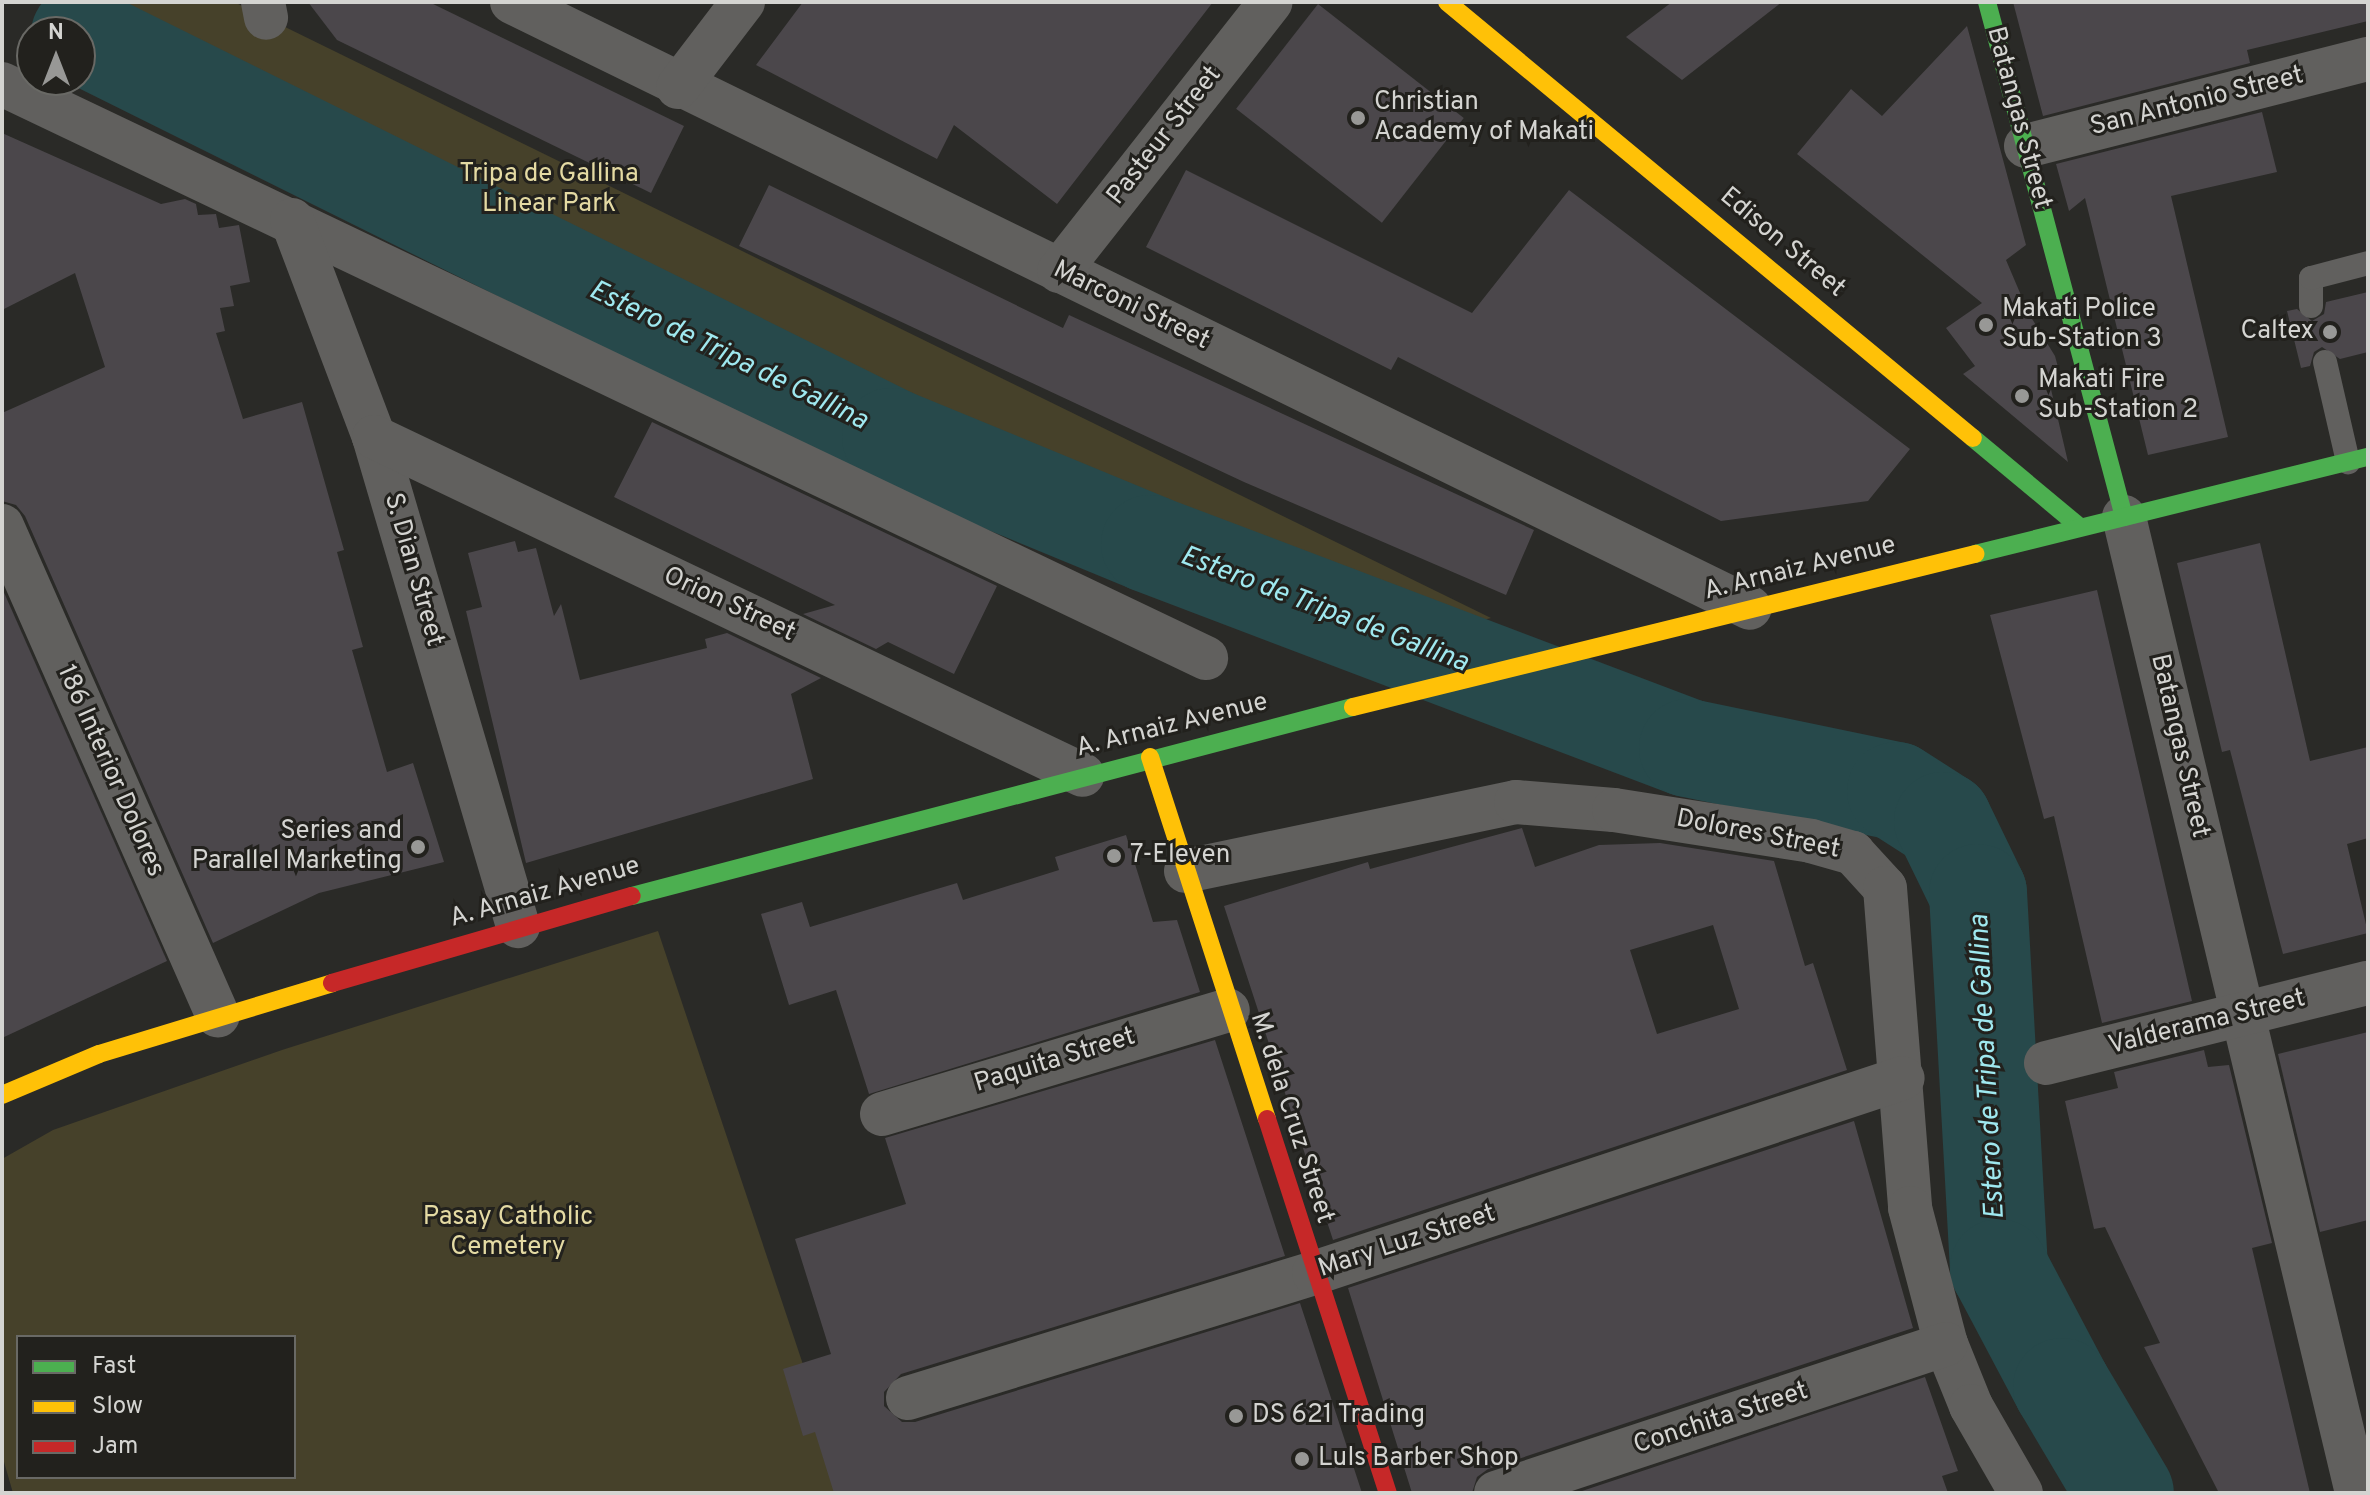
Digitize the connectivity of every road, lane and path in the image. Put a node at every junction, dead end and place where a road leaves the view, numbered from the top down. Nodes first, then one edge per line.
1 (512, 2) edge
2 (743, 2) edge
3 (1271, 2) edge
4 (1987, 2) edge
5 (1468, 9) edge
6 (2368, 59) edge
7 (2, 84) edge
8 (678, 87) junction
9 (2026, 146) junction
10 (292, 220) junction
11 (2368, 263) edge
12 (1059, 271) junction
13 (2311, 306) dead end
14 (2325, 362) dead end
15 (374, 437) junction
16 (2358, 459) edge
17 (2124, 517) junction
18 (2, 526) edge
19 (2080, 527) junction
20 (1750, 608) junction
21 (1206, 658) dead end
22 (1150, 757) junction
23 (1083, 775) junction
24 (1186, 871) junction
25 (518, 926) junction
26 (2368, 983) edge
27 (1228, 1010) junction
28 (2242, 1014) junction
29 (218, 1016) junction
30 (2046, 1063) dead end
31 (1903, 1078) junction
32 (2, 1095) edge
33 (882, 1114) dead end
34 (1314, 1273) junction
35 (1946, 1344) junction
36 (908, 1398) dead end
37 (1388, 1493) edge
38 (1496, 1493) edge
39 (2021, 1493) edge
40 (2357, 1493) edge

1 - 8 street, Marconi Street
2 - 8 street
3 - 12 street, Pasteur Street
4 - 9 main road, Batangas Street
5 - 19 main road, Edison Street
6 - 9 street, San Antonio Street
7 - 10 street
8 - 12 street, Marconi Street
9 - 17 main road, Batangas Street
10 - 15 street, S. Dian Street
10 - 21 street
11 - 13 lane
12 - 20 street, Marconi Street
14 - 16 lane
15 - 23 street, Orion Street
15 - 25 street, S. Dian Street
16 - 17 main road, A. Arnaiz Avenue
17 - 19 main road, A. Arnaiz Avenue
17 - 28 street, Batangas Street
18 - 29 street, 186 Interior Dolores
19 - 20 main road, A. Arnaiz Avenue
20 - 22 main road, A. Arnaiz Avenue
22 - 23 main road, A. Arnaiz Avenue
22 - 24 main road, M. dela Cruz Street
23 - 25 main road, A. Arnaiz Avenue
24 - 27 main road, M. dela Cruz Street
24 - 31 street, Dolores Street
25 - 29 main road, A. Arnaiz Avenue
26 - 28 street, Valderama Street
27 - 33 street, Paquita Street
27 - 34 main road, M. dela Cruz Street
28 - 30 street, Valderama Street
28 - 40 street, Batangas Street
29 - 32 main road, A. Arnaiz Avenue
31 - 34 street, Mary Luz Street
31 - 35 street, Dolores Street
34 - 36 street, Mary Luz Street
34 - 37 main road, M. dela Cruz Street
35 - 38 street, Conchita Street
35 - 39 street, Dolores Street

